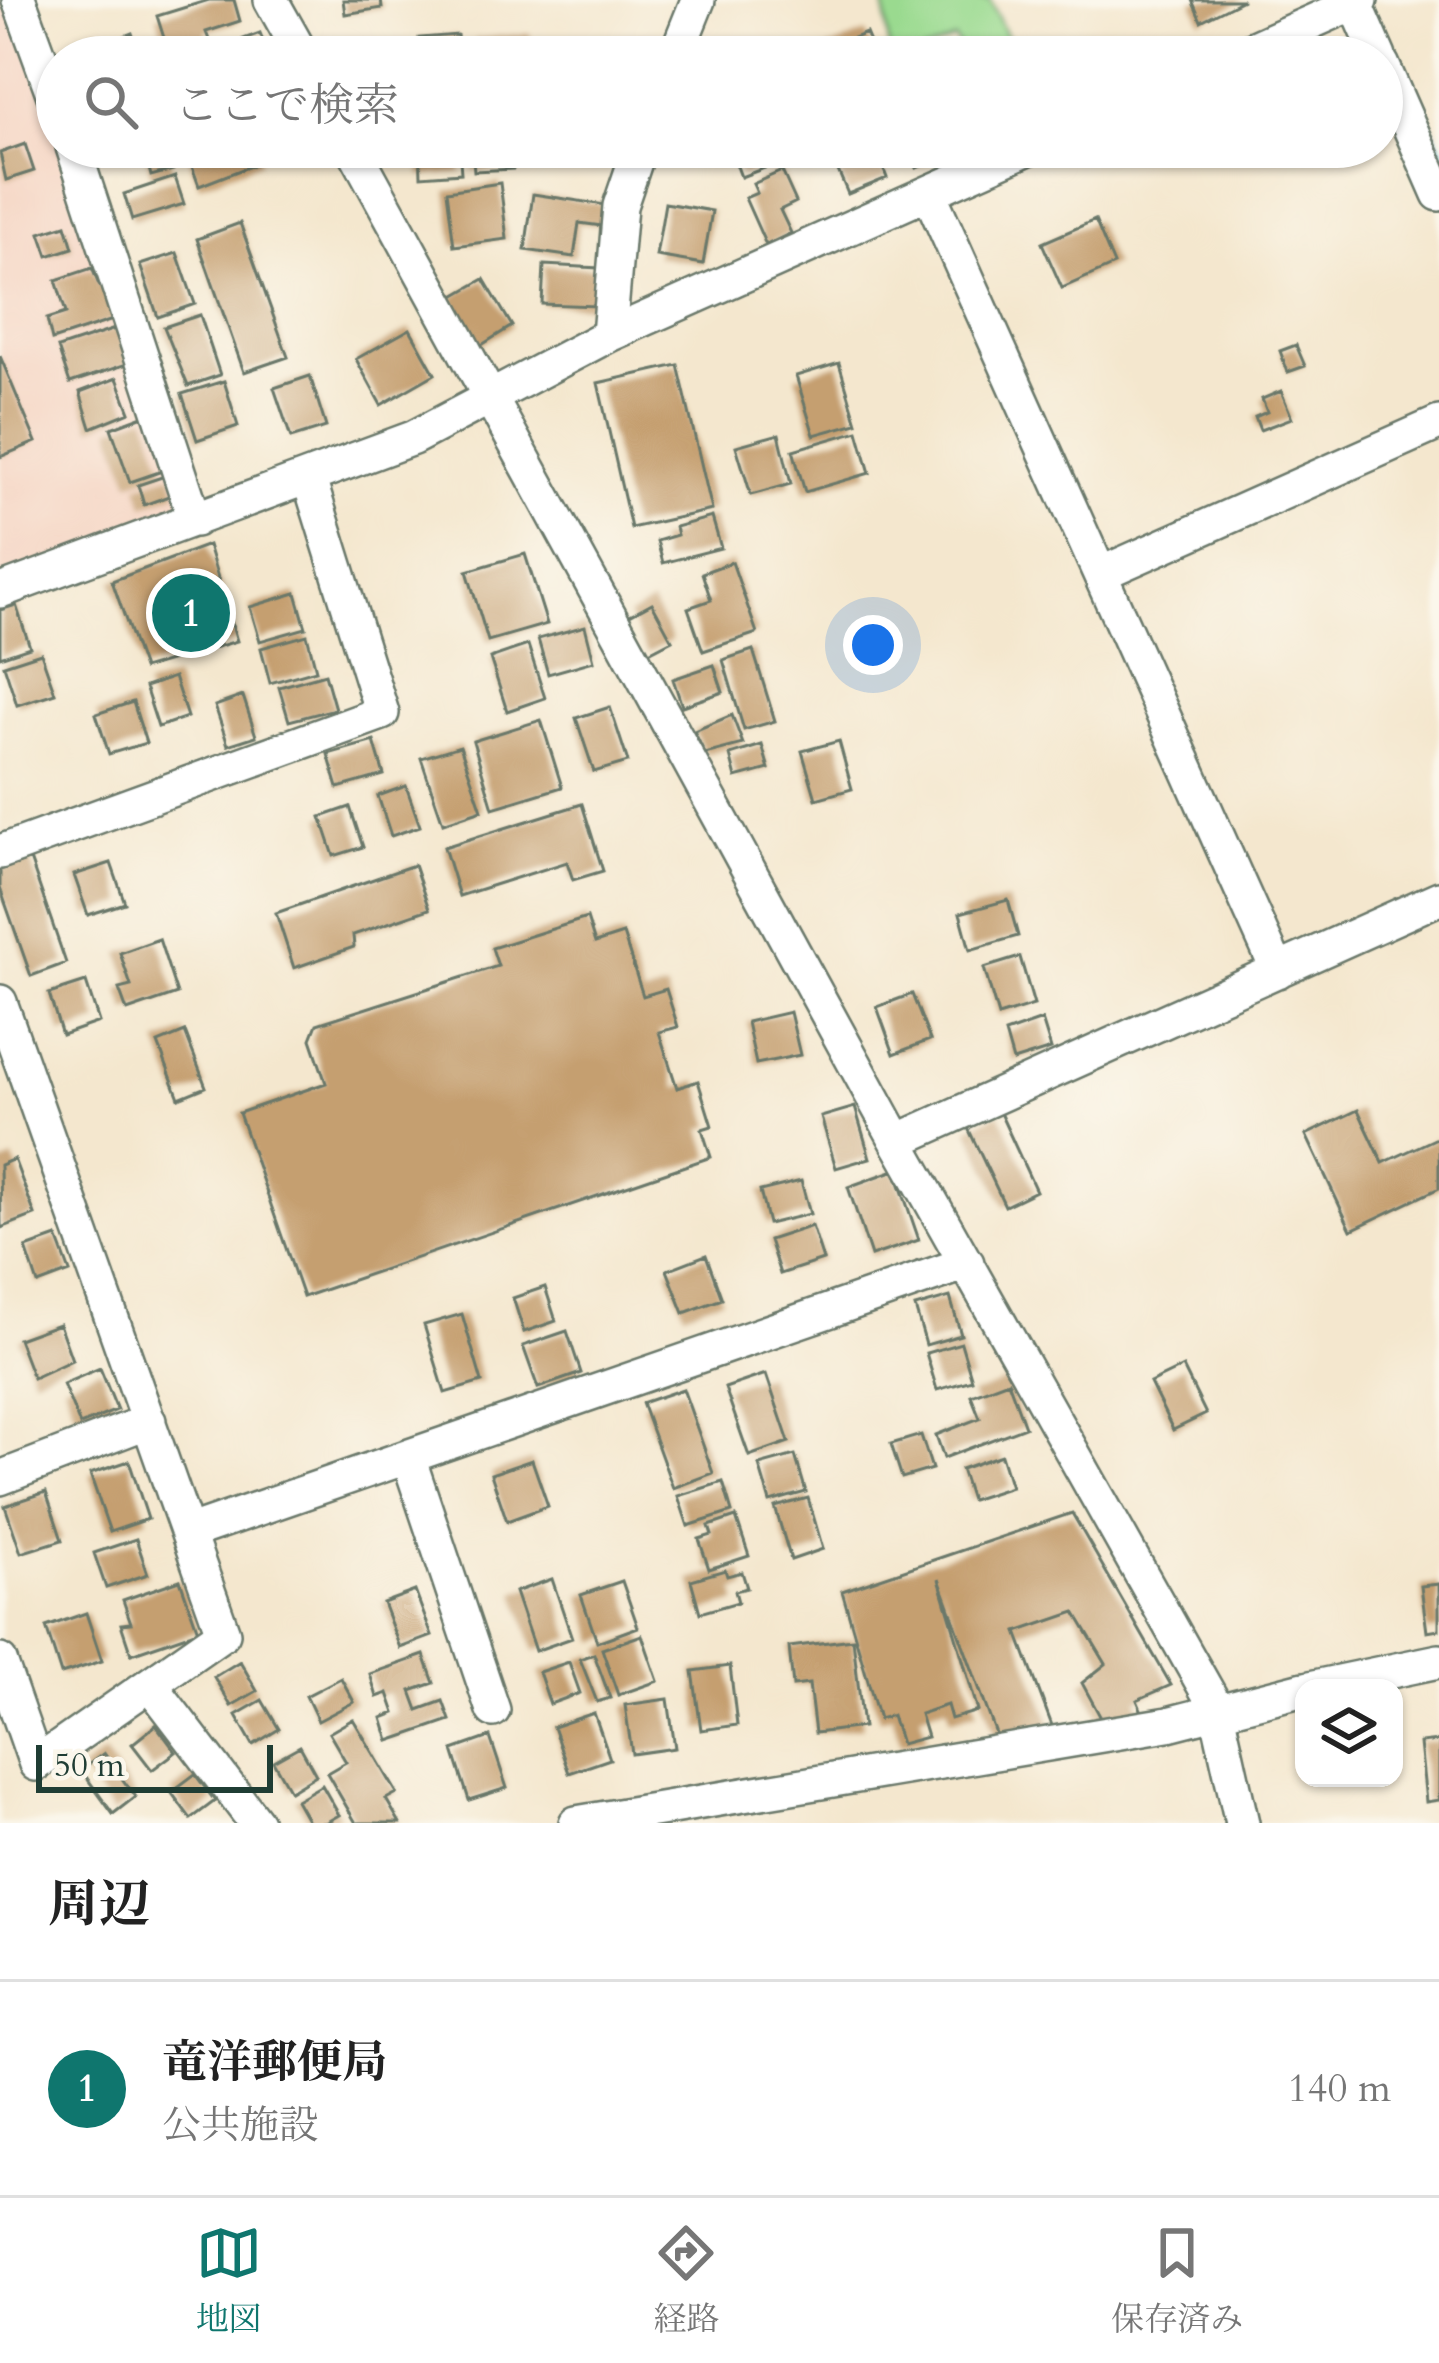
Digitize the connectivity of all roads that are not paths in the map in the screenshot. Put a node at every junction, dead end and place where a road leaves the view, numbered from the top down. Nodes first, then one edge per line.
1 (19, 0) edge
2 (271, 0) edge
3 (698, 0) edge
4 (1357, 1) edge
5 (291, 36) edge
6 (683, 36) edge
7 (1280, 36) edge
8 (1370, 36) edge
9 (36, 47) edge
10 (1403, 113) edge
11 (80, 168) edge
12 (365, 168) edge
13 (633, 168) edge
14 (984, 168) edge
15 (928, 193) junction
16 (1439, 194) edge
17 (609, 335) junction
18 (490, 396) junction
19 (1439, 423) edge
20 (309, 478) junction
21 (195, 520) junction
22 (1100, 574) junction
23 (0, 591) edge
24 (0, 852) edge
25 (1439, 898) edge
26 (1278, 970) junction
27 (0, 1002) edge
28 (897, 1142) junction
29 (968, 1263) junction
30 (149, 1421) junction
31 (407, 1456) junction
32 (0, 1478) edge
33 (190, 1532) junction
34 (0, 1661) edge
35 (1439, 1661) edge
36 (1354, 1679) edge
37 (150, 1684) junction
38 (1295, 1691) edge
39 (1216, 1707) junction
40 (493, 1710) dead end
41 (256, 1823) edge
42 (577, 1823) edge
43 (1242, 1823) edge

1 - 9 street
2 - 5 street
3 - 6 street
4 - 7 street
4 - 8 street
10 - 16 street
11 - 21 street
12 - 18 street
13 - 17 street
14 - 15 street
15 - 17 street
15 - 22 street
17 - 18 street
18 - 20 street
18 - 28 street
19 - 22 street
20 - 21 street
20 - 24 street
21 - 23 street
22 - 26 street
25 - 26 street
26 - 28 street
27 - 30 street
28 - 29 street
29 - 31 street
29 - 39 street
30 - 32 street
30 - 33 street
31 - 33 street
31 - 40 street
33 - 37 street
34 - 37 street
35 - 36 street
37 - 41 street
38 - 39 street
39 - 42 street
39 - 43 street

